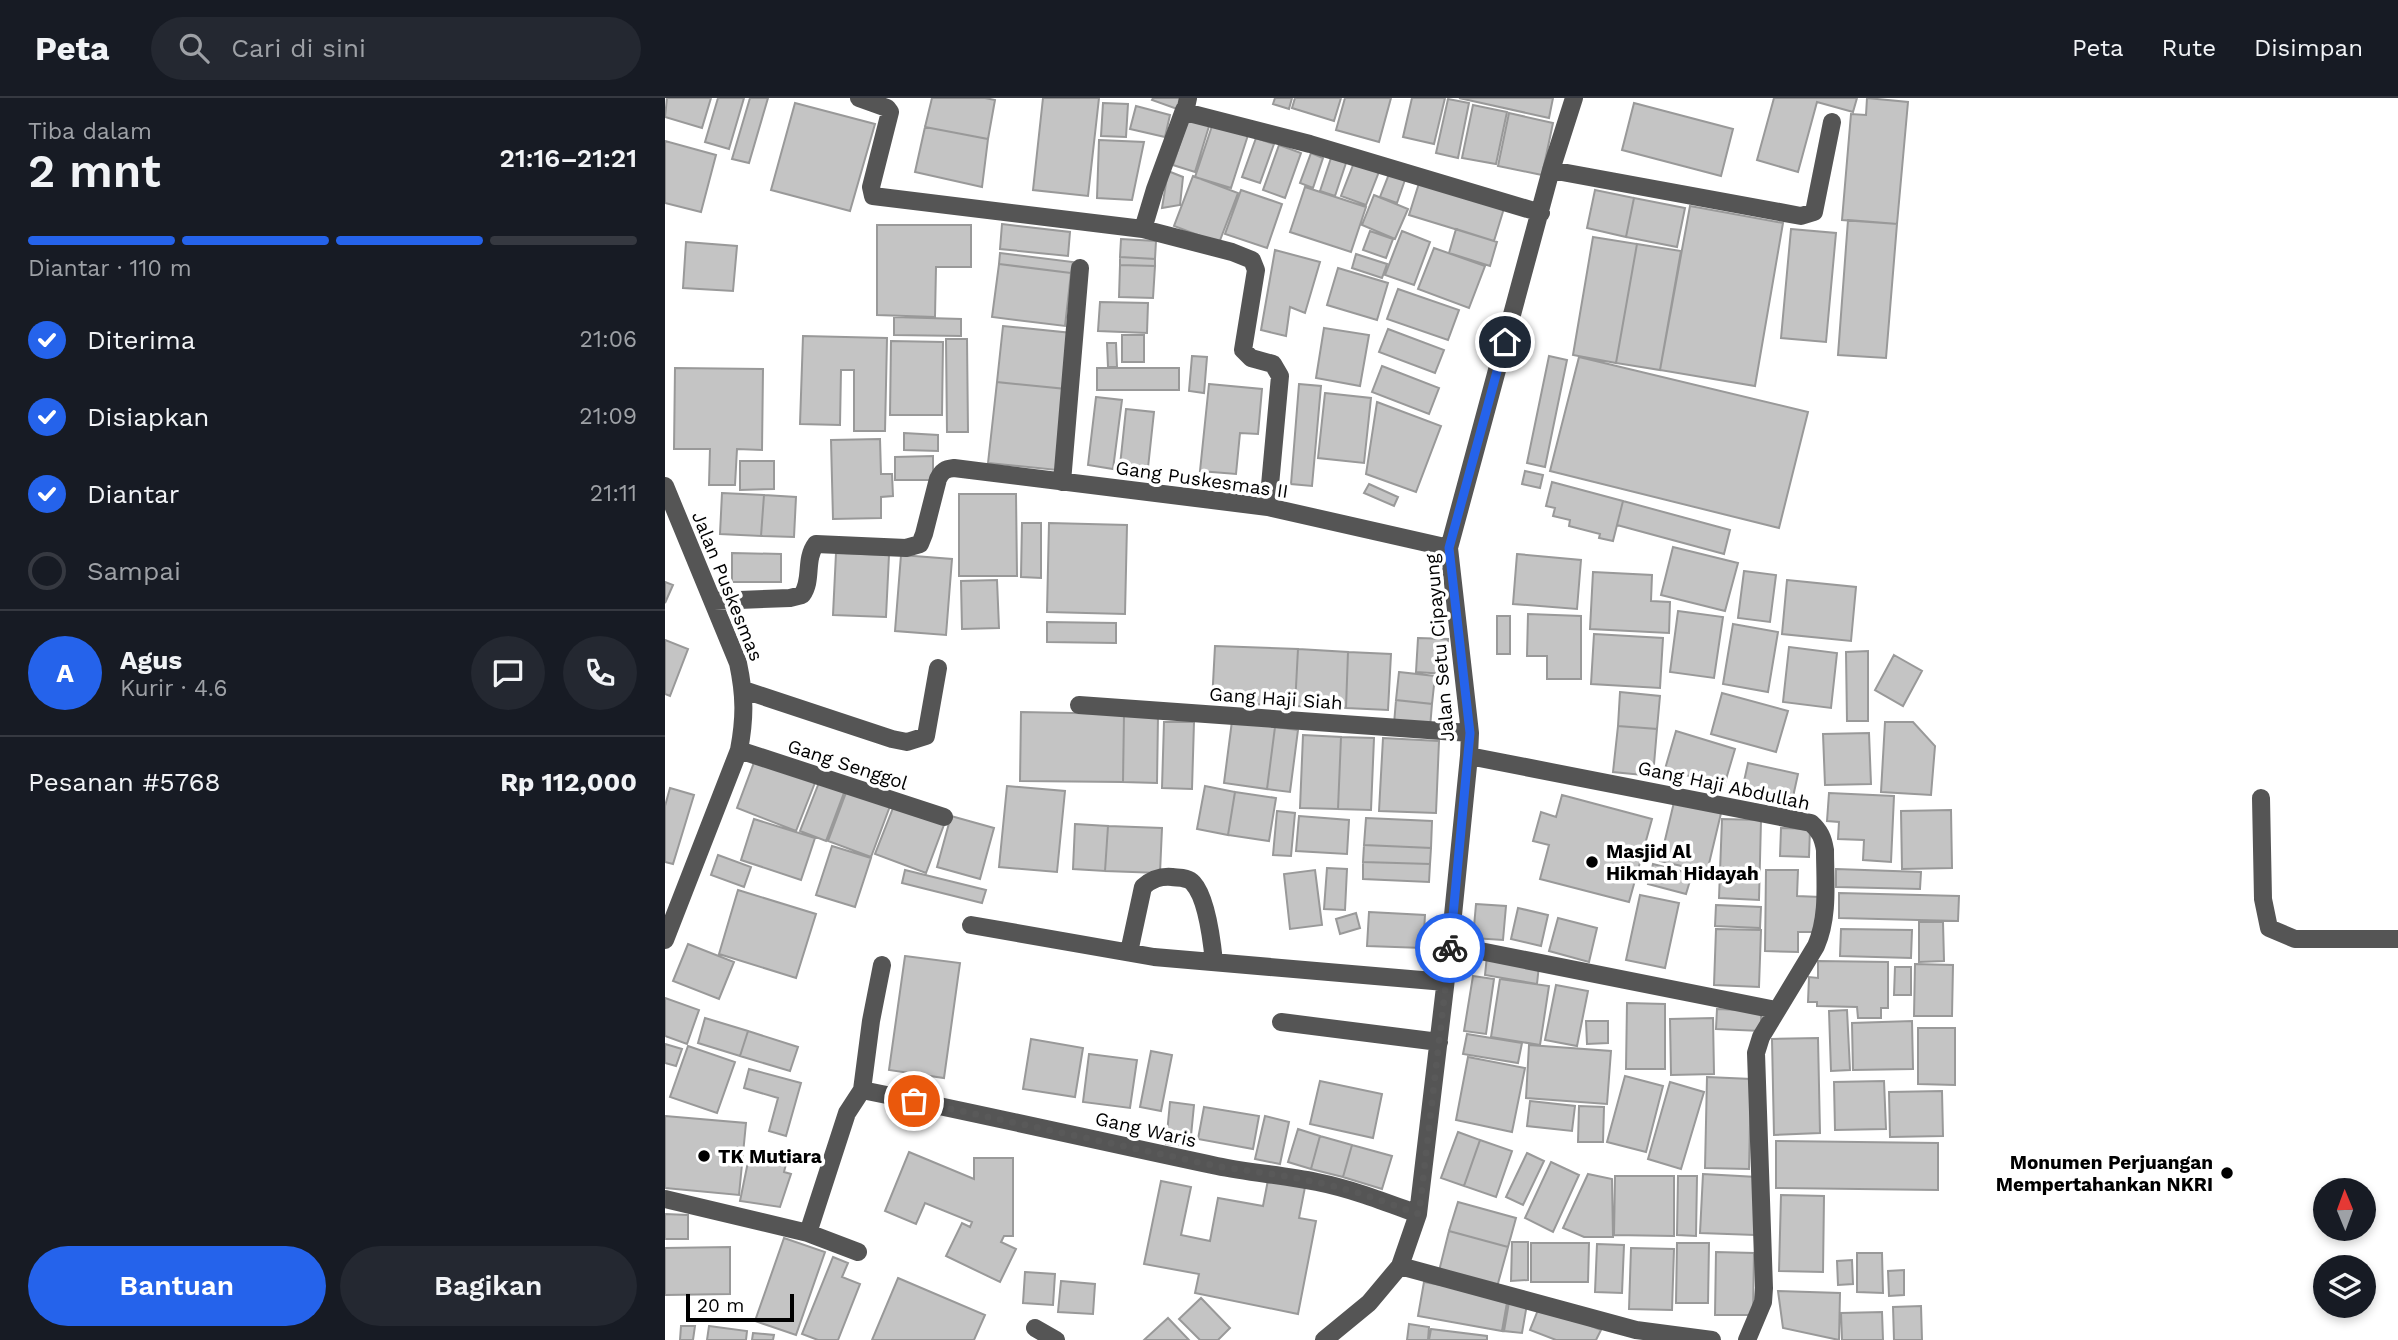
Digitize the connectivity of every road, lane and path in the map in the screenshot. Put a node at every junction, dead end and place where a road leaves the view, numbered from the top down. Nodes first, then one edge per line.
1 (859, 98) edge
2 (1574, 98) edge
3 (1186, 104) edge
4 (1832, 122) dead end
5 (1551, 170) junction
6 (1541, 213) junction
7 (1143, 229) junction
8 (1080, 268) dead end
9 (1062, 482) junction
10 (665, 486) edge
11 (1268, 507) junction
12 (1449, 548) junction
13 (713, 601) junction
14 (938, 668) dead end
15 (744, 690) junction
16 (1079, 705) dead end
17 (1470, 733) junction
18 (739, 750) junction
19 (1469, 756) junction
20 (2261, 798) dead end
21 (944, 817) dead end
22 (971, 925) dead end
23 (2398, 939) edge
24 (665, 940) edge
25 (1450, 946) junction
26 (1129, 952) junction
27 (1214, 961) junction
28 (881, 965) dead end
29 (1445, 982) junction
30 (1776, 1010) junction
31 (1281, 1022) dead end
32 (1439, 1042) junction
33 (862, 1090) junction
34 (665, 1199) edge
35 (1419, 1214) junction
36 (808, 1233) junction
37 (858, 1252) dead end
38 (1400, 1266) junction
39 (1035, 1328) dead end
40 (1056, 1340) edge
41 (1324, 1340) edge
42 (1712, 1340) edge
43 (1747, 1340) edge

1 - 7 street
2 - 5 street, Jalan Setu Cipayung
3 - 6 street
3 - 7 street
4 - 5 street
5 - 6 street, Jalan Setu Cipayung
6 - 12 street, Jalan Setu Cipayung
7 - 11 street
8 - 9 street
9 - 11 street, Gang Puskesmas II
9 - 13 street, Gang Puskesmas II
10 - 13 street, Jalan Puskesmas
11 - 12 street, Gang Puskesmas II
12 - 17 street, Jalan Setu Cipayung
13 - 15 street, Jalan Puskesmas
14 - 15 street
15 - 18 street, Jalan Puskesmas
16 - 17 street, Gang Haji Siah
17 - 19 street, Jalan Setu Cipayung
18 - 21 street, Gang Senggol
18 - 24 street, Jalan Puskesmas
19 - 25 street, Jalan Setu Cipayung
19 - 30 street, Gang Haji Abdullah
20 - 23 street
22 - 26 street
25 - 29 street, Jalan Setu Cipayung
25 - 30 street
26 - 27 street
26 - 27 street
27 - 29 street
28 - 33 street
29 - 32 street, Jalan Setu Cipayung
30 - 43 street
31 - 32 street
32 - 35 street, Jalan Setu Cipayung
33 - 35 street, Gang Waris
33 - 36 street
34 - 36 street
35 - 38 street, Jalan Setu Cipayung
36 - 37 street
38 - 41 street, Jalan Setu Cipayung
38 - 42 street
39 - 40 street

